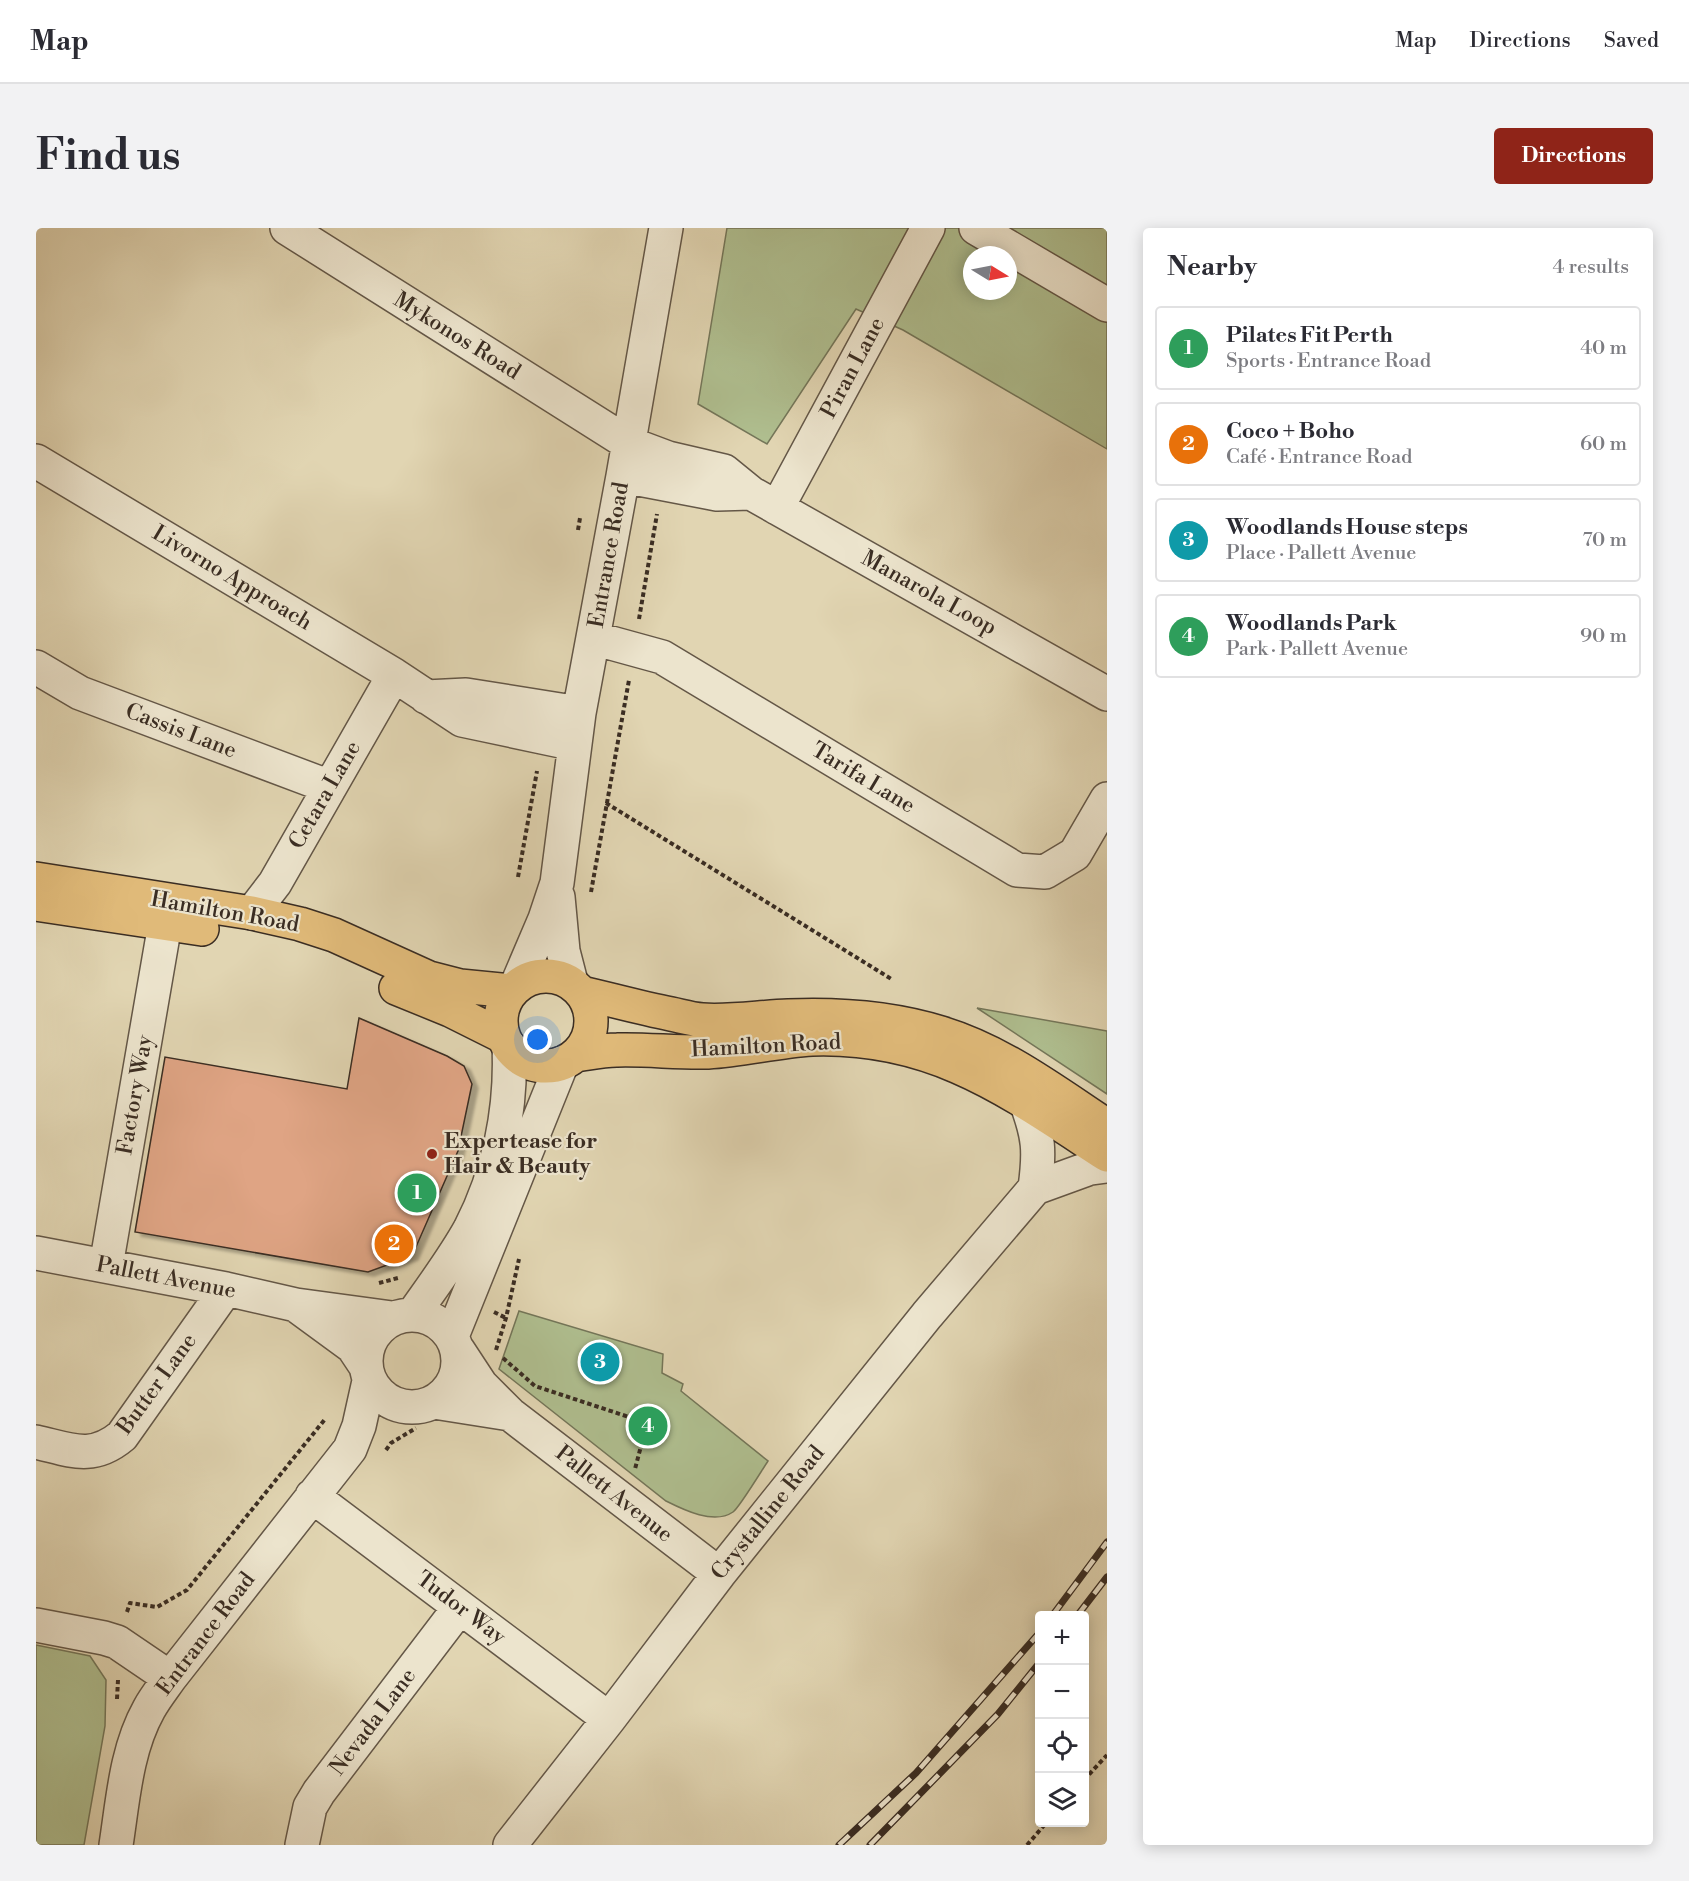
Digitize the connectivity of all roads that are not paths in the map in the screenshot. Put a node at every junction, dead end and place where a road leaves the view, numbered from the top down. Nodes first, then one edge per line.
1 (287, 228) edge
2 (666, 228) edge
3 (928, 228) edge
4 (976, 228) edge
5 (1107, 305) edge
6 (628, 443) junction
7 (36, 461) edge
8 (623, 476) junction
9 (764, 500) junction
10 (593, 638) junction
11 (36, 667) edge
12 (394, 675) junction
13 (1107, 694) edge
14 (577, 729) junction
15 (330, 787) junction
16 (1107, 799) edge
17 (36, 879) edge
18 (557, 883) junction
19 (36, 904) edge
20 (252, 913) junction
21 (165, 924) junction
22 (576, 988) junction
23 (514, 989) junction
24 (506, 1041) junction
25 (569, 1059) junction
26 (1026, 1102) junction
27 (1107, 1126) edge
28 (1107, 1155) edge
29 (1107, 1166) edge
30 (1035, 1188) junction
31 (36, 1253) edge
32 (106, 1266) junction
33 (226, 1289) junction
34 (296, 1305) junction
35 (403, 1316) junction
36 (455, 1343) junction
37 (367, 1373) junction
38 (424, 1404) junction
39 (510, 1414) junction
40 (36, 1442) edge
41 (350, 1449) junction
42 (312, 1496) junction
43 (718, 1574) junction
44 (460, 1607) junction
45 (36, 1625) edge
46 (170, 1678) junction
47 (609, 1719) junction
48 (116, 1845) edge
49 (302, 1845) edge
50 (510, 1845) edge

1 - 6 street, Mykonos Road
2 - 6 street, Entrance Road
3 - 9 street, Piran Lane
4 - 5 street
6 - 8 street, Entrance Road
6 - 9 street, Manarola Loop
7 - 12 street, Livorno Approach
8 - 9 street
8 - 10 street, Entrance Road
9 - 13 street, Manarola Loop
10 - 14 street, Entrance Road
10 - 16 street, Tarifa Lane
11 - 15 street, Cassis Lane
12 - 14 street, Livorno Approach
12 - 15 street, Cetara Lane
14 - 18 street, Entrance Road
15 - 20 street, Cetara Lane
17 - 20 main road, Hamilton Road
18 - 22 street, Entrance Road
18 - 23 street, Entrance Road
19 - 21 main road, Hamilton Road
20 - 23 main road, Hamilton Road
21 - 24 main road, Hamilton Road
21 - 32 street, Factory Way
22 - 23 main road
22 - 25 main road
22 - 27 main road, Hamilton Road
23 - 24 main road
24 - 25 main road
24 - 35 street
25 - 26 main road, Hamilton Road
25 - 36 street
26 - 28 main road, Hamilton Road
26 - 30 street
29 - 30 street, Crystalline Road
30 - 43 street, Crystalline Road
31 - 32 street, Pallett Avenue
32 - 33 street, Pallett Avenue
33 - 34 street, Pallett Avenue
33 - 40 street, Butter Lane
34 - 35 street, Pallett Avenue
34 - 37 street, Pallett Avenue
35 - 36 street
35 - 37 street
36 - 38 street
36 - 39 street, Pallett Avenue
37 - 38 street
37 - 41 street, Entrance Road
38 - 39 street, Pallett Avenue
38 - 41 street, Entrance Road
39 - 43 street, Pallett Avenue
41 - 42 street, Entrance Road
42 - 44 street, Tudor Way
42 - 46 street, Entrance Road
43 - 47 street, Crystalline Road
44 - 47 street, Tudor Way
44 - 49 street, Nevada Lane
45 - 46 street
46 - 48 street, Entrance Road
47 - 50 street, Crystalline Road

